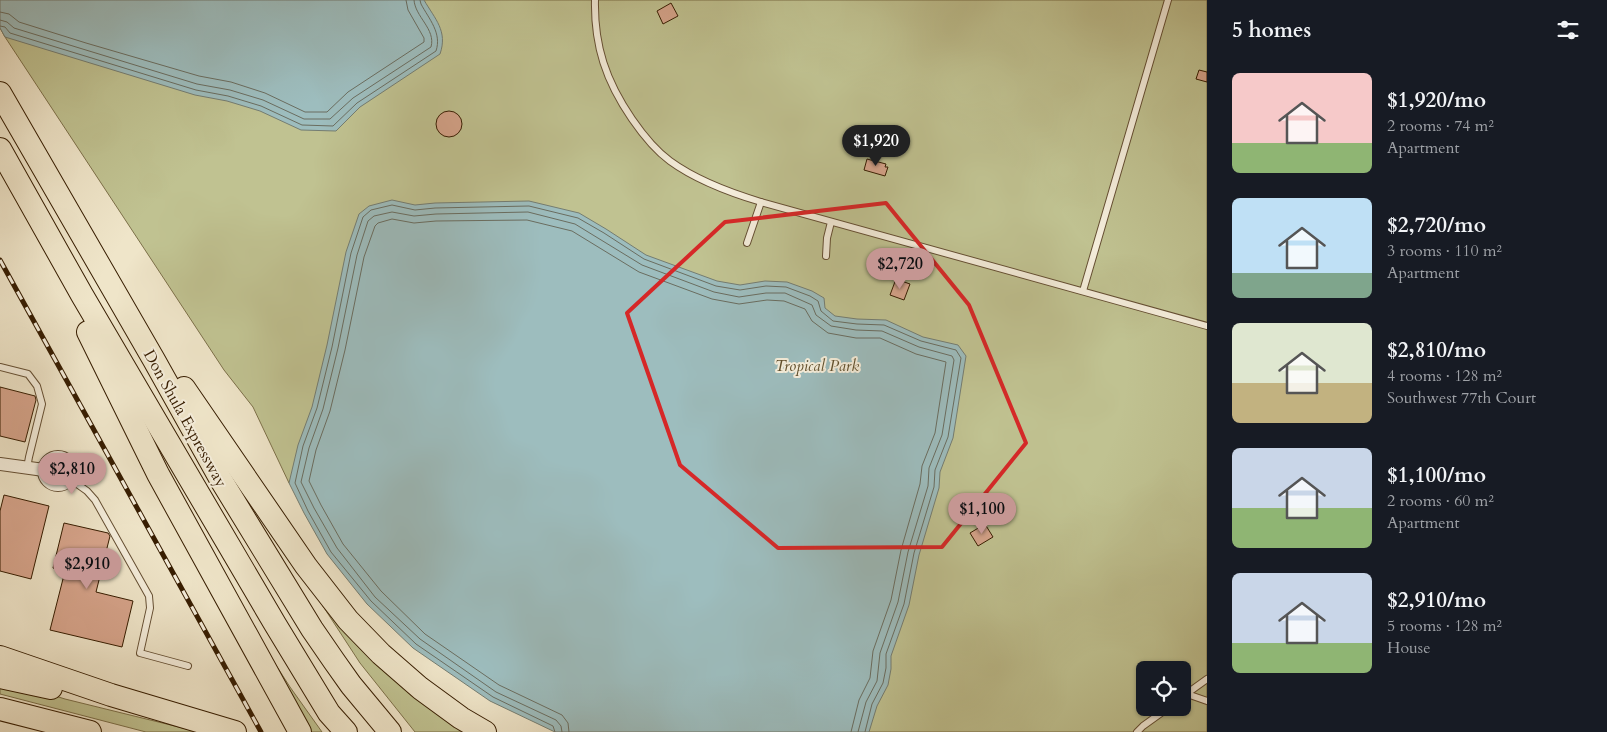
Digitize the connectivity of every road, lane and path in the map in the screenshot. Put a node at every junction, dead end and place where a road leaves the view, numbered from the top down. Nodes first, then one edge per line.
1 (595, 0) edge
2 (1168, 0) edge
3 (0, 93) edge
4 (0, 149) edge
5 (761, 202) junction
6 (831, 222) junction
7 (747, 243) dead end
8 (826, 256) dead end
9 (1083, 291) junction
10 (82, 295) junction
11 (1207, 326) edge
12 (154, 360) junction
13 (0, 367) edge
14 (0, 464) edge
15 (28, 468) junction
16 (44, 470) junction
17 (70, 479) junction
18 (0, 658) edge
19 (188, 666) dead end
20 (0, 677) edge
21 (1207, 679) edge
22 (1191, 691) edge
23 (111, 695) junction
24 (1191, 697) edge
25 (1207, 701) edge
26 (0, 709) edge
27 (1157, 716) edge
28 (230, 731) edge
29 (90, 732) edge
30 (300, 732) edge
31 (346, 732) edge
32 (390, 732) edge
33 (485, 732) edge
34 (1137, 732) edge

1 - 5 lane
2 - 9 lane
3 - 12 highway, Don Shula Expressway
4 - 10 highway, Don Shula Expressway
5 - 6 lane
5 - 7 lane
6 - 8 lane
6 - 9 lane
9 - 11 lane
10 - 30 highway
10 - 31 highway, Don Shula Expressway
12 - 32 highway, Don Shula Expressway
12 - 33 highway
13 - 15 lane
14 - 15 street
15 - 16 street
16 - 17 street
16 - 17 street
17 - 19 lane
18 - 23 highway
20 - 23 highway
21 - 22 lane
23 - 28 highway
24 - 25 lane
26 - 29 highway
27 - 34 lane

